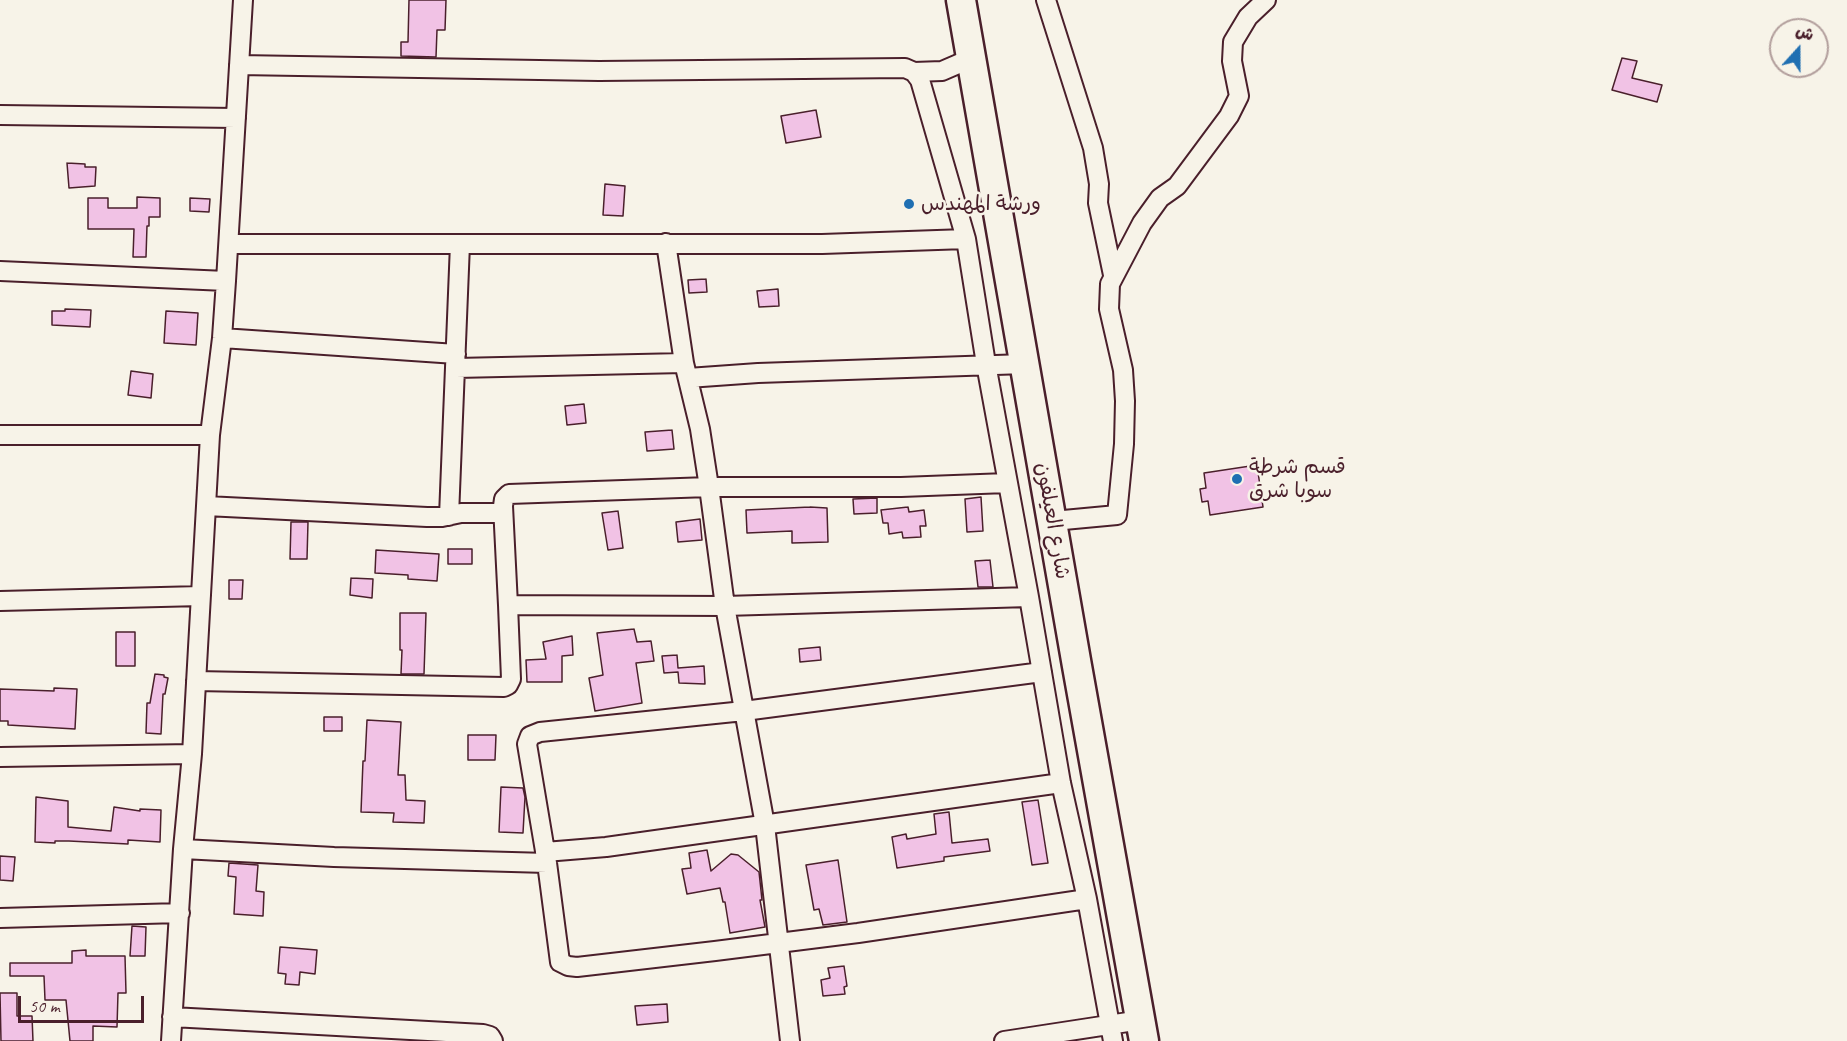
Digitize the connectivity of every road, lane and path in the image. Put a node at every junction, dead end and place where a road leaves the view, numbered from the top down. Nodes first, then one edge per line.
1 (243, 0) edge
2 (961, 0) edge
3 (1046, 0) edge
4 (1266, 0) edge
5 (972, 58) junction
6 (239, 65) junction
7 (914, 72) junction
8 (0, 115) edge
9 (236, 118) junction
10 (966, 239) junction
11 (666, 243) junction
12 (229, 244) junction
13 (460, 244) junction
14 (0, 271) edge
15 (1113, 275) junction
16 (226, 281) junction
17 (222, 338) junction
18 (456, 361) junction
19 (986, 364) junction
20 (1025, 364) junction
21 (686, 370) junction
22 (0, 435) edge
23 (210, 435) junction
24 (1007, 483) junction
25 (710, 487) junction
26 (206, 506) junction
27 (503, 513) junction
28 (448, 516) junction
29 (1053, 521) junction
30 (201, 596) junction
31 (1029, 597) junction
32 (0, 601) edge
33 (508, 605) junction
34 (725, 606) junction
35 (1042, 672) junction
36 (196, 681) junction
37 (744, 711) junction
38 (192, 753) junction
39 (0, 757) edge
40 (1061, 783) junction
41 (765, 825) junction
42 (183, 849) junction
43 (546, 858) junction
44 (1087, 899) junction
45 (180, 913) junction
46 (0, 918) edge
47 (778, 942) junction
48 (172, 1017) junction
49 (1143, 1031) edge
50 (1112, 1033) edge
51 (171, 1041) edge
52 (493, 1041) edge
53 (790, 1041) edge
54 (1004, 1041) edge

1 - 6 street
2 - 5 highway, شارع العيلفون
3 - 15 street
4 - 15 street
5 - 7 street
5 - 20 highway, شارع العيلفون
6 - 7 street
6 - 9 street
7 - 10 street
8 - 9 street
9 - 12 street
10 - 11 street
10 - 19 street
11 - 13 street
11 - 21 street
12 - 13 street
12 - 16 street
13 - 18 street
14 - 16 street
15 - 29 street
16 - 17 street
17 - 18 street
17 - 23 street
18 - 21 street
18 - 28 street
19 - 20 street
19 - 21 street
19 - 24 street
20 - 29 highway, شارع العيلفون
21 - 25 street
22 - 23 street
23 - 26 street
24 - 25 street
24 - 31 street
25 - 27 street
25 - 34 street
26 - 28 street
26 - 30 street
27 - 28 street
27 - 33 street
29 - 49 highway, شارع العيلفون
30 - 32 street
30 - 36 street
31 - 34 street
31 - 35 street
33 - 34 street
33 - 36 street
34 - 37 street
35 - 37 street
35 - 40 street
36 - 38 street
37 - 41 street
37 - 43 street
38 - 39 street
38 - 42 street
40 - 41 street
40 - 44 street
41 - 43 street
41 - 47 street
42 - 43 street
42 - 45 street
43 - 47 street
44 - 47 street
44 - 50 street
45 - 46 street
45 - 48 street
47 - 53 street
48 - 51 street
48 - 52 street
49 - 50 street
50 - 54 street

